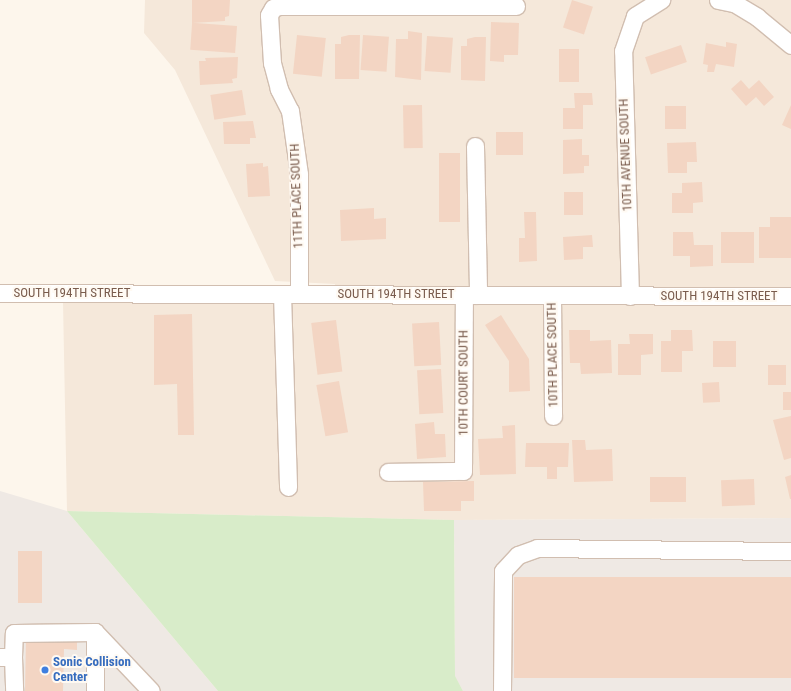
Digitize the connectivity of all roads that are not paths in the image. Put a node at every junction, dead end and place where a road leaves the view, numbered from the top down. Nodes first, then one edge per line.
1 (661, 0) edge
2 (718, 0) edge
3 (409, 3) edge
4 (516, 6) dead end
5 (791, 45) edge
6 (475, 146) dead end
7 (0, 293) edge
8 (290, 294) junction
9 (471, 294) junction
10 (552, 295) junction
11 (630, 296) junction
12 (791, 296) edge
13 (553, 416) dead end
14 (388, 472) dead end
15 (288, 487) dead end
16 (791, 551) edge
17 (95, 632) junction
18 (7, 657) edge
19 (14, 691) edge
20 (95, 691) edge
21 (151, 691) edge
22 (502, 691) edge

1 - 11 street, 10TH AVENUE SOUTH
2 - 5 street
3 - 4 street
3 - 8 street, 11TH PLACE SOUTH
6 - 9 street, 10TH COURT SOUTH
7 - 8 street, SOUTH 194TH STREET
8 - 9 street, SOUTH 194TH STREET
8 - 15 street, 11TH PLACE SOUTH
9 - 10 street, SOUTH 194TH STREET
9 - 14 street, 10TH COURT SOUTH
10 - 11 street, SOUTH 194TH STREET
10 - 13 street, 10TH PLACE SOUTH
11 - 12 street, SOUTH 194TH STREET
16 - 22 street
17 - 18 street
17 - 20 street
17 - 21 street
18 - 19 street

